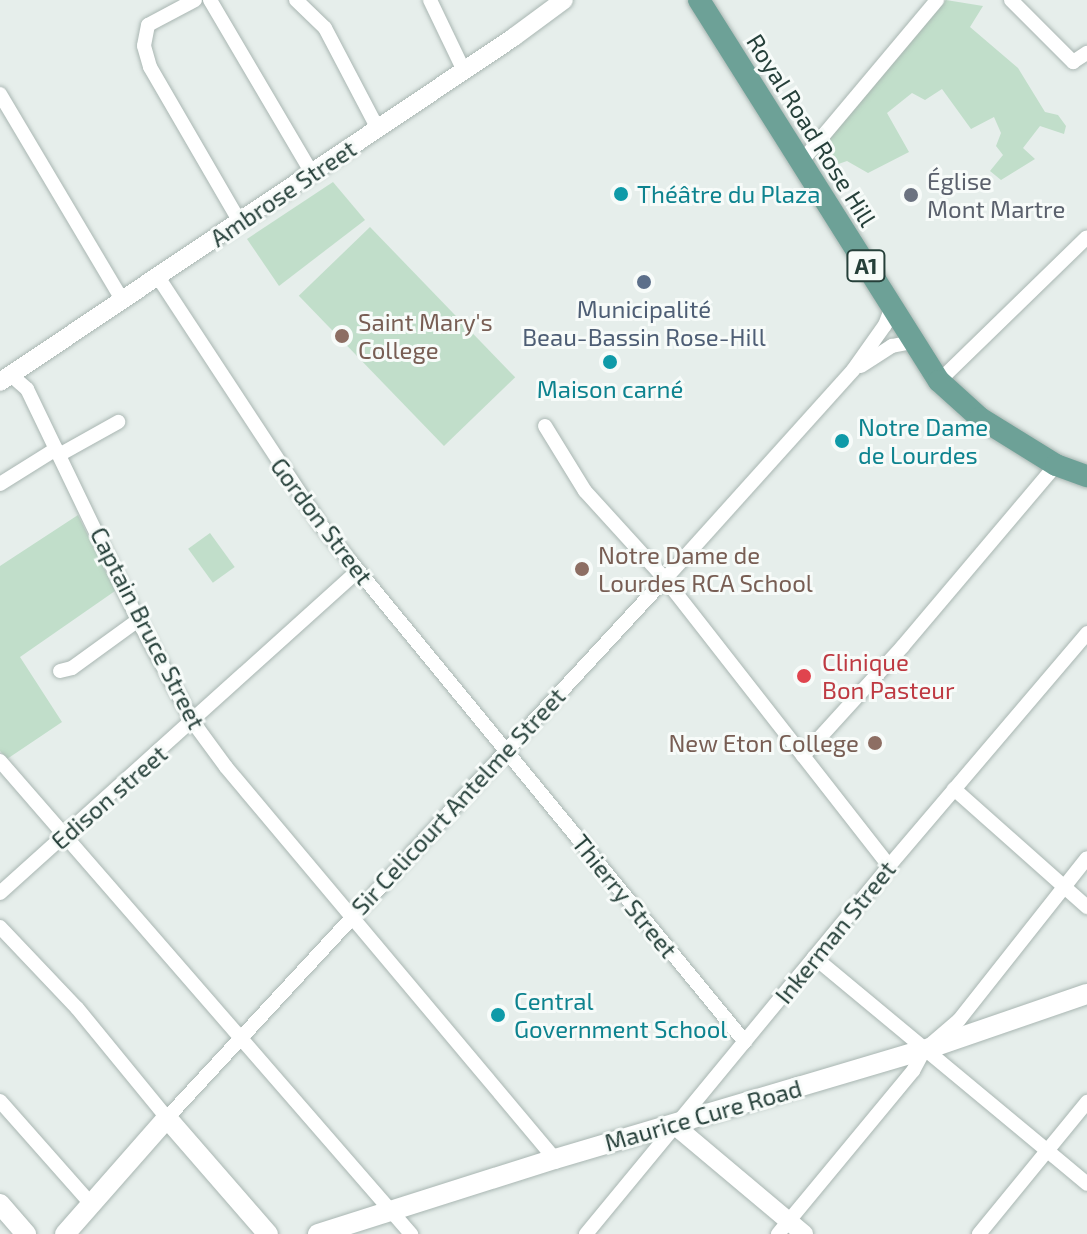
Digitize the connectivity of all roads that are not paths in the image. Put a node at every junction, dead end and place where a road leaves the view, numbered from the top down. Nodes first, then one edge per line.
1 (195, 0) edge
2 (210, 0) edge
3 (296, 0) edge
4 (430, 0) edge
5 (564, 0) edge
6 (699, 0) edge
7 (937, 0) edge
8 (1011, 0) edge
9 (1087, 53) edge
10 (464, 71) junction
11 (0, 94) edge
12 (378, 129) junction
13 (802, 161) junction
14 (312, 173) junction
15 (240, 222) junction
16 (1087, 237) edge
17 (158, 277) junction
18 (123, 301) junction
19 (892, 307) junction
20 (913, 342) junction
21 (853, 370) junction
22 (6, 379) edge
23 (939, 381) junction
24 (118, 422) dead end
25 (545, 426) dead end
26 (58, 452) junction
27 (1056, 465) junction
28 (1087, 476) edge
29 (0, 484) edge
30 (358, 571) junction
31 (665, 579) junction
32 (138, 620) junction
33 (1087, 633) edge
34 (60, 671) dead end
35 (193, 722) junction
36 (506, 750) junction
37 (803, 756) junction
38 (0, 761) edge
39 (954, 789) junction
40 (66, 835) junction
41 (1087, 858) edge
42 (889, 866) junction
43 (1063, 886) junction
44 (0, 893) edge
45 (1087, 907) edge
46 (351, 916) junction
47 (0, 927) edge
48 (814, 957) junction
49 (1087, 994) edge
50 (240, 1037) junction
51 (745, 1042) junction
52 (924, 1050) junction
53 (0, 1101) edge
54 (1087, 1102) edge
55 (167, 1118) junction
56 (673, 1124) junction
57 (1047, 1149) junction
58 (555, 1159) junction
59 (1087, 1184) edge
60 (0, 1204) edge
61 (91, 1204) junction
62 (391, 1211) junction
63 (783, 1227) edge
64 (26, 1234) edge
65 (65, 1234) edge
66 (268, 1234) edge
67 (318, 1234) edge
68 (411, 1234) edge
69 (586, 1234) edge
70 (804, 1234) edge
71 (979, 1234) edge

1 - 15 street
2 - 14 street
3 - 12 street
4 - 10 street
5 - 10 street, Ambrose Street
6 - 13 main road, Royal Road Rose Hill / A1
7 - 13 street
8 - 9 street
10 - 12 street, Ambrose Street
11 - 18 street
12 - 14 street, Ambrose Street
13 - 19 main road, Royal Road Rose Hill / A1
14 - 15 street, Ambrose Street
15 - 17 street, Ambrose Street
16 - 23 street
17 - 18 street, Ambrose Street
17 - 30 street, Gordon Street
18 - 22 street, Ambrose Street
19 - 20 main road, Royal Road Rose Hill / A1
19 - 21 street, Sir Celicourt Antelme Street
20 - 21 street, Sir Celicourt Antelme Street
20 - 23 main road, Royal Road Rose Hill / A1
21 - 31 street, Sir Celicourt Antelme Street
22 - 26 street, Captain Bruce Street
23 - 27 main road, Royal Road Rose Hill / A1
24 - 26 street
25 - 31 street
26 - 29 street
26 - 32 street, Captain Bruce Street
27 - 28 main road, Royal Road Rose Hill / A1
27 - 37 street
30 - 35 street, Edison street
30 - 36 street, Gordon Street
31 - 36 street, Sir Celicourt Antelme Street
31 - 37 street
32 - 34 street
32 - 35 street, Captain Bruce Street
33 - 39 street, Inkerman Street
35 - 40 street, Edison street
35 - 46 street, Captain Bruce Street
36 - 46 street, Sir Celicourt Antelme Street
36 - 51 street, Thierry Street
37 - 42 street
38 - 40 street
39 - 42 street, Inkerman Street
39 - 43 street
40 - 44 street, Edison street
40 - 50 street
41 - 43 street
42 - 48 street, Inkerman Street
43 - 45 street
43 - 52 street
46 - 50 street, Sir Celicourt Antelme Street
46 - 58 street, Captain Bruce Street
47 - 55 street
48 - 51 street, Inkerman Street
48 - 52 street
49 - 52 main road, Maurice Cure Road
50 - 55 street, Sir Celicourt Antelme Street
50 - 62 street
51 - 56 street, Inkerman Street
52 - 56 main road, Maurice Cure Road
52 - 57 street
52 - 63 street
53 - 61 street
54 - 57 street
55 - 61 main road, Sir Celicourt Antelme Street
55 - 66 main road
56 - 58 main road, Maurice Cure Road
56 - 63 street
56 - 69 street, Inkerman Street
57 - 59 street
57 - 71 street
58 - 62 main road, Maurice Cure Road
60 - 64 main road
61 - 65 main road, Sir Celicourt Antelme Street
62 - 67 main road, Maurice Cure Road
62 - 68 street
63 - 70 street

